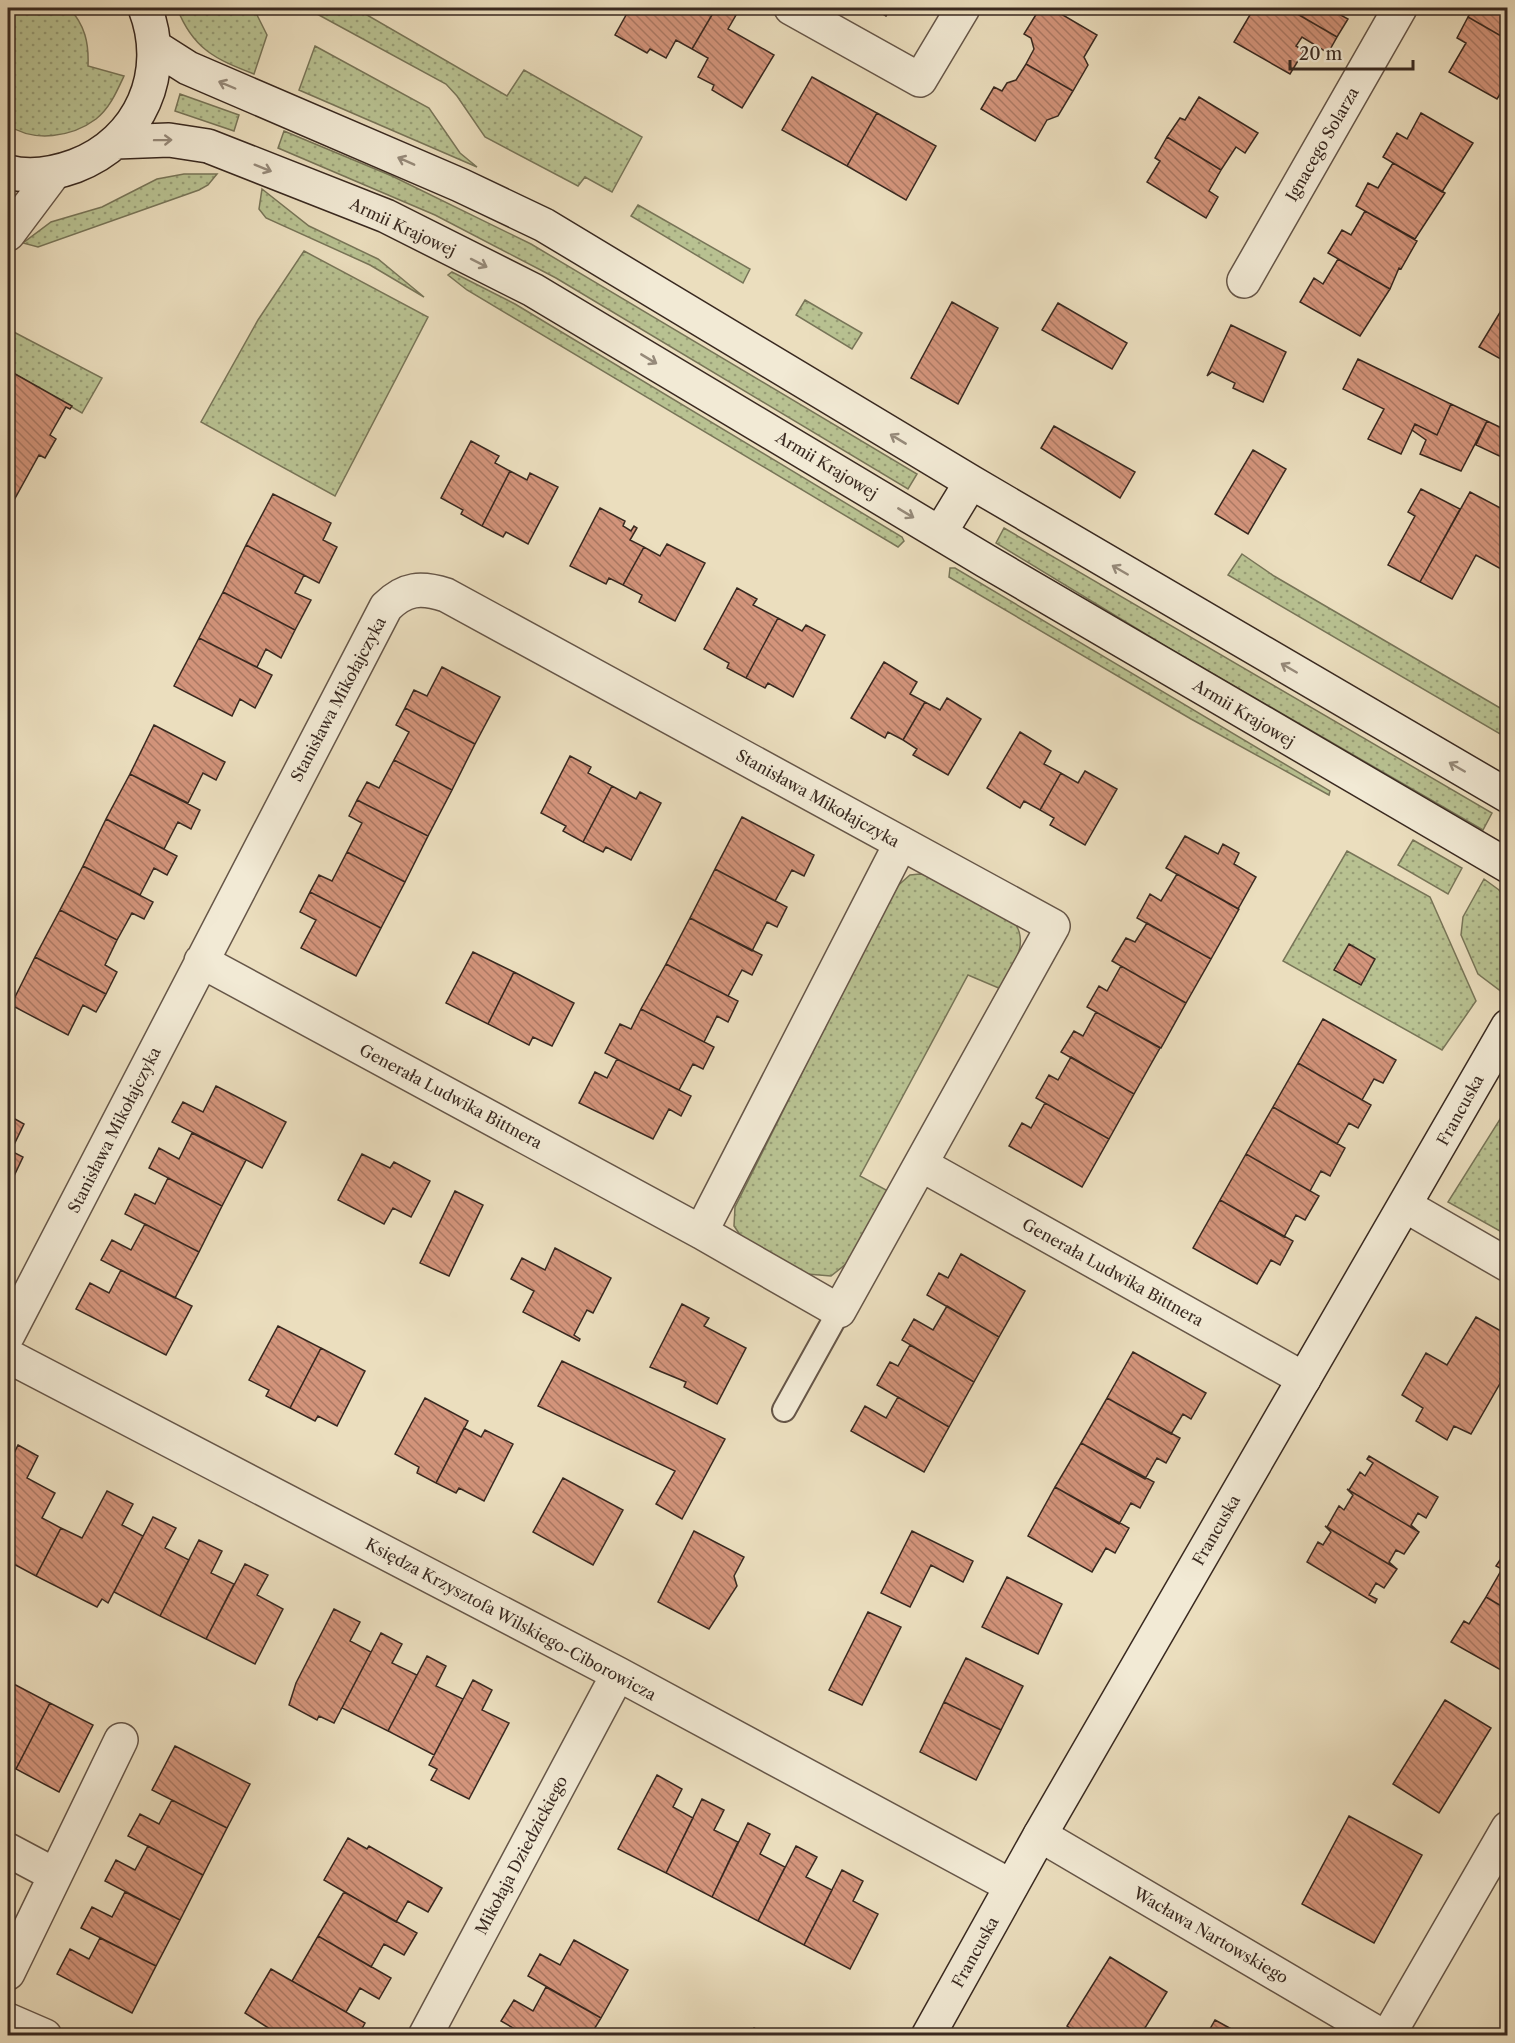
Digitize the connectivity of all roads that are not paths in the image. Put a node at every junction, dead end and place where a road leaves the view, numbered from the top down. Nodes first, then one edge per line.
1 (146, 8) edge
2 (790, 8) edge
3 (963, 8) edge
4 (1400, 8) edge
5 (155, 47) junction
6 (117, 142) junction
7 (8, 172) edge
8 (53, 174) junction
9 (8, 234) edge
10 (1244, 280) dead end
11 (971, 482) junction
12 (940, 533) junction
13 (1508, 796) edge
14 (901, 843) junction
15 (1508, 866) edge
16 (201, 961) junction
17 (1508, 1026) edge
18 (922, 1165) junction
19 (1406, 1206) junction
20 (700, 1232) junction
21 (1508, 1265) edge
22 (839, 1311) junction
23 (8, 1335) edge
24 (8, 1356) edge
25 (1304, 1379) junction
26 (784, 1410) dead end
27 (618, 1674) junction
28 (121, 1740) dead end
29 (1508, 1828) edge
30 (1040, 1835) junction
31 (8, 1850) edge
32 (55, 1875) junction
33 (1011, 1886) junction
34 (8, 1973) edge
35 (8, 2020) edge
36 (45, 2036) edge
37 (425, 2036) edge
38 (927, 2036) edge
39 (1382, 2036) edge
40 (1388, 2036) edge

1 - 5 street
2 - 3 street
4 - 10 street, Ignacego Solarza
5 - 6 street
11 -> 5 street
6 - 8 street
6 -> 12 street, Armii Krajowej
7 - 8 street
8 - 9 street
11 - 12 street
13 -> 11 street
12 - 15 street, Armii Krajowej
14 - 16 street, Stanisława Mikołajczyka
14 - 18 street, Stanisława Mikołajczyka
14 - 20 street
16 - 20 street, Generała Ludwika Bittnera
16 - 23 street, Stanisława Mikołajczyka
17 - 19 street, Francuska
18 - 22 street
18 - 25 street, Generała Ludwika Bittnera
19 - 21 street
19 - 25 street, Francuska
20 - 22 street, Generała Ludwika Bittnera
22 - 26 lane
24 - 27 street, Księdza Krzysztofa Wilskiego-Ciborowicza
25 - 30 street, Francuska
27 - 33 street, Księdza Krzysztofa Wilskiego-Ciborowicza
27 - 37 street, Mikołaja Dziedzickiego
28 - 32 street
29 - 40 street
30 - 33 street, Francuska
30 - 39 street, Wacława Nartowskiego
31 - 32 street
32 - 34 street
33 - 38 street, Francuska
35 - 36 street

